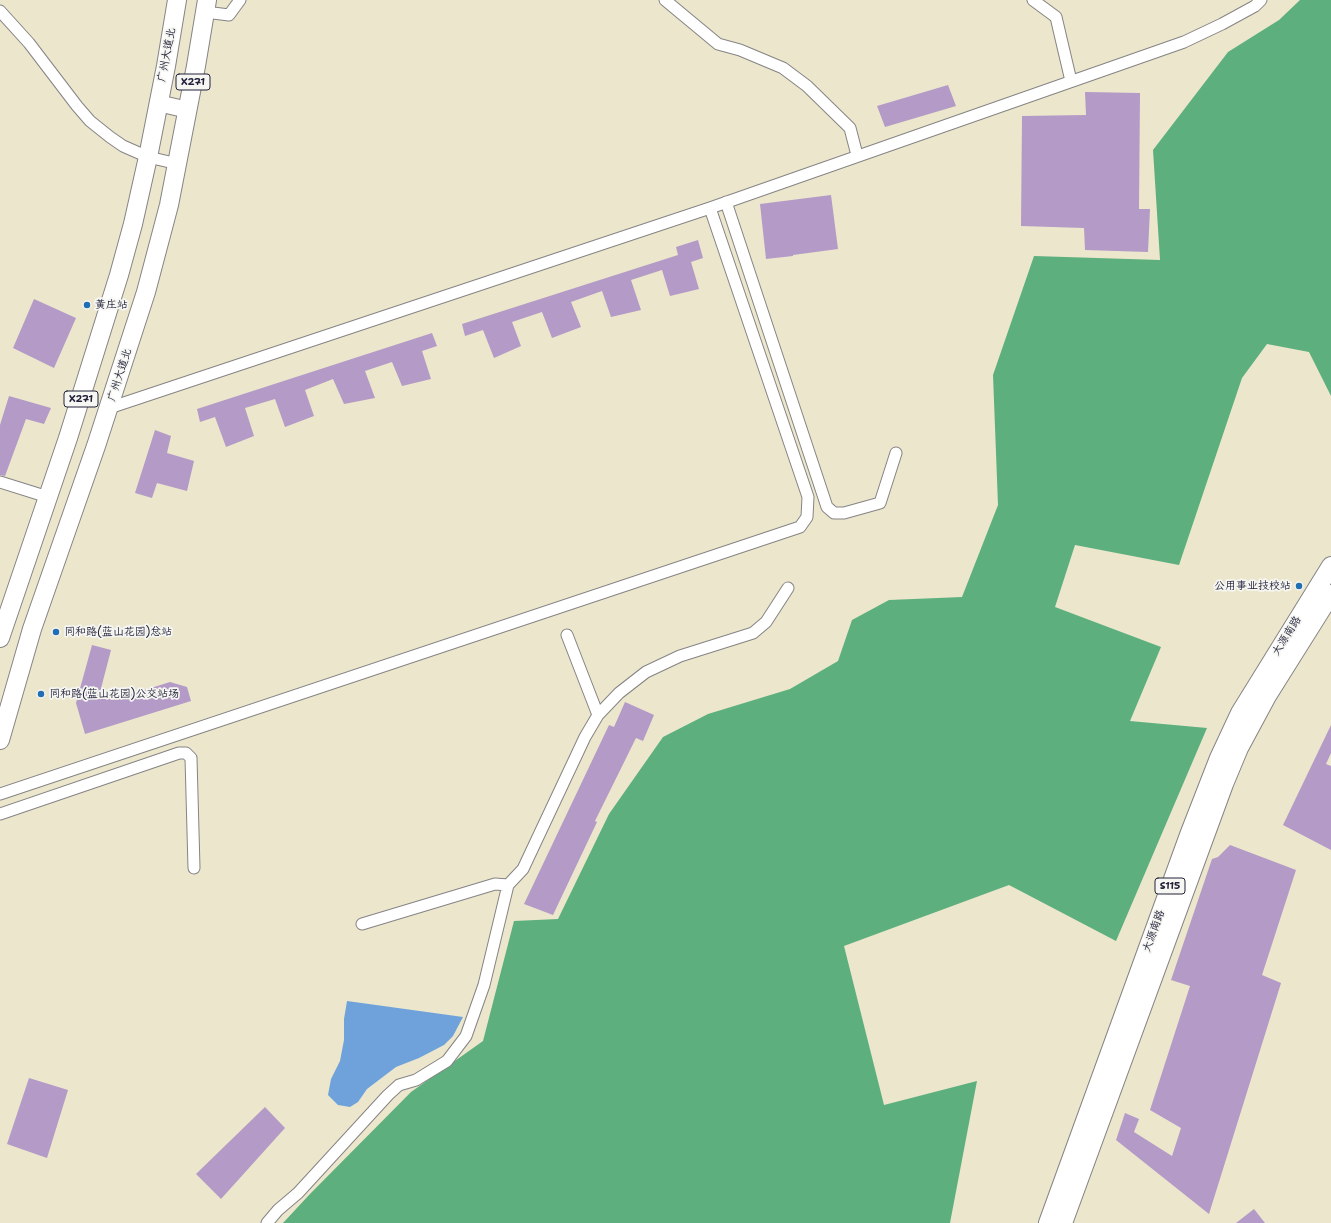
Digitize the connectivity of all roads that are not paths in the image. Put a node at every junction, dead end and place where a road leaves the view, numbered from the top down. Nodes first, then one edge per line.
1 (177, 0) edge
2 (240, 0) edge
3 (666, 0) edge
4 (1033, 0) edge
5 (1261, 0) edge
6 (206, 6) edge
7 (0, 11) edge
8 (1071, 81) junction
9 (158, 104) junction
10 (188, 110) junction
11 (857, 155) junction
12 (148, 156) junction
13 (178, 164) junction
14 (726, 202) junction
15 (710, 208) junction
16 (109, 408) junction
17 (896, 453) dead end
18 (0, 482) edge
19 (48, 497) junction
20 (1331, 566) edge
21 (788, 588) dead end
22 (1331, 594) edge
23 (567, 635) dead end
24 (0, 638) edge
25 (598, 715) junction
26 (0, 740) edge
27 (0, 794) edge
28 (0, 814) edge
29 (194, 868) dead end
30 (508, 885) junction
31 (362, 924) dead end
32 (267, 1223) edge
33 (1048, 1223) edge
34 (1063, 1223) edge

1 - 9 main road, 广州大道北 / X271
2 - 6 street
3 - 11 street
4 - 8 street
5 - 8 street
6 - 10 main road, 广州大道北 / X271
7 - 12 street
8 - 11 street
9 - 10 street
9 - 12 main road, 广州大道北 / X271
10 - 13 main road, 广州大道北 / X271
11 - 14 street
12 - 13 street
12 - 19 main road, 广州大道北 / X271
13 - 16 main road, 广州大道北 / X271
14 - 15 street
14 - 17 street
15 - 16 street
15 - 27 street
16 - 26 main road, 广州大道北 / X271
18 - 19 street
19 - 24 main road, 广州大道北 / X271
20 - 33 main road, 大源南路 / S115
21 - 25 street
22 - 34 main road, 大源南路 / S115
23 - 25 street
25 - 30 street
28 - 29 street
30 - 31 street
30 - 32 street

